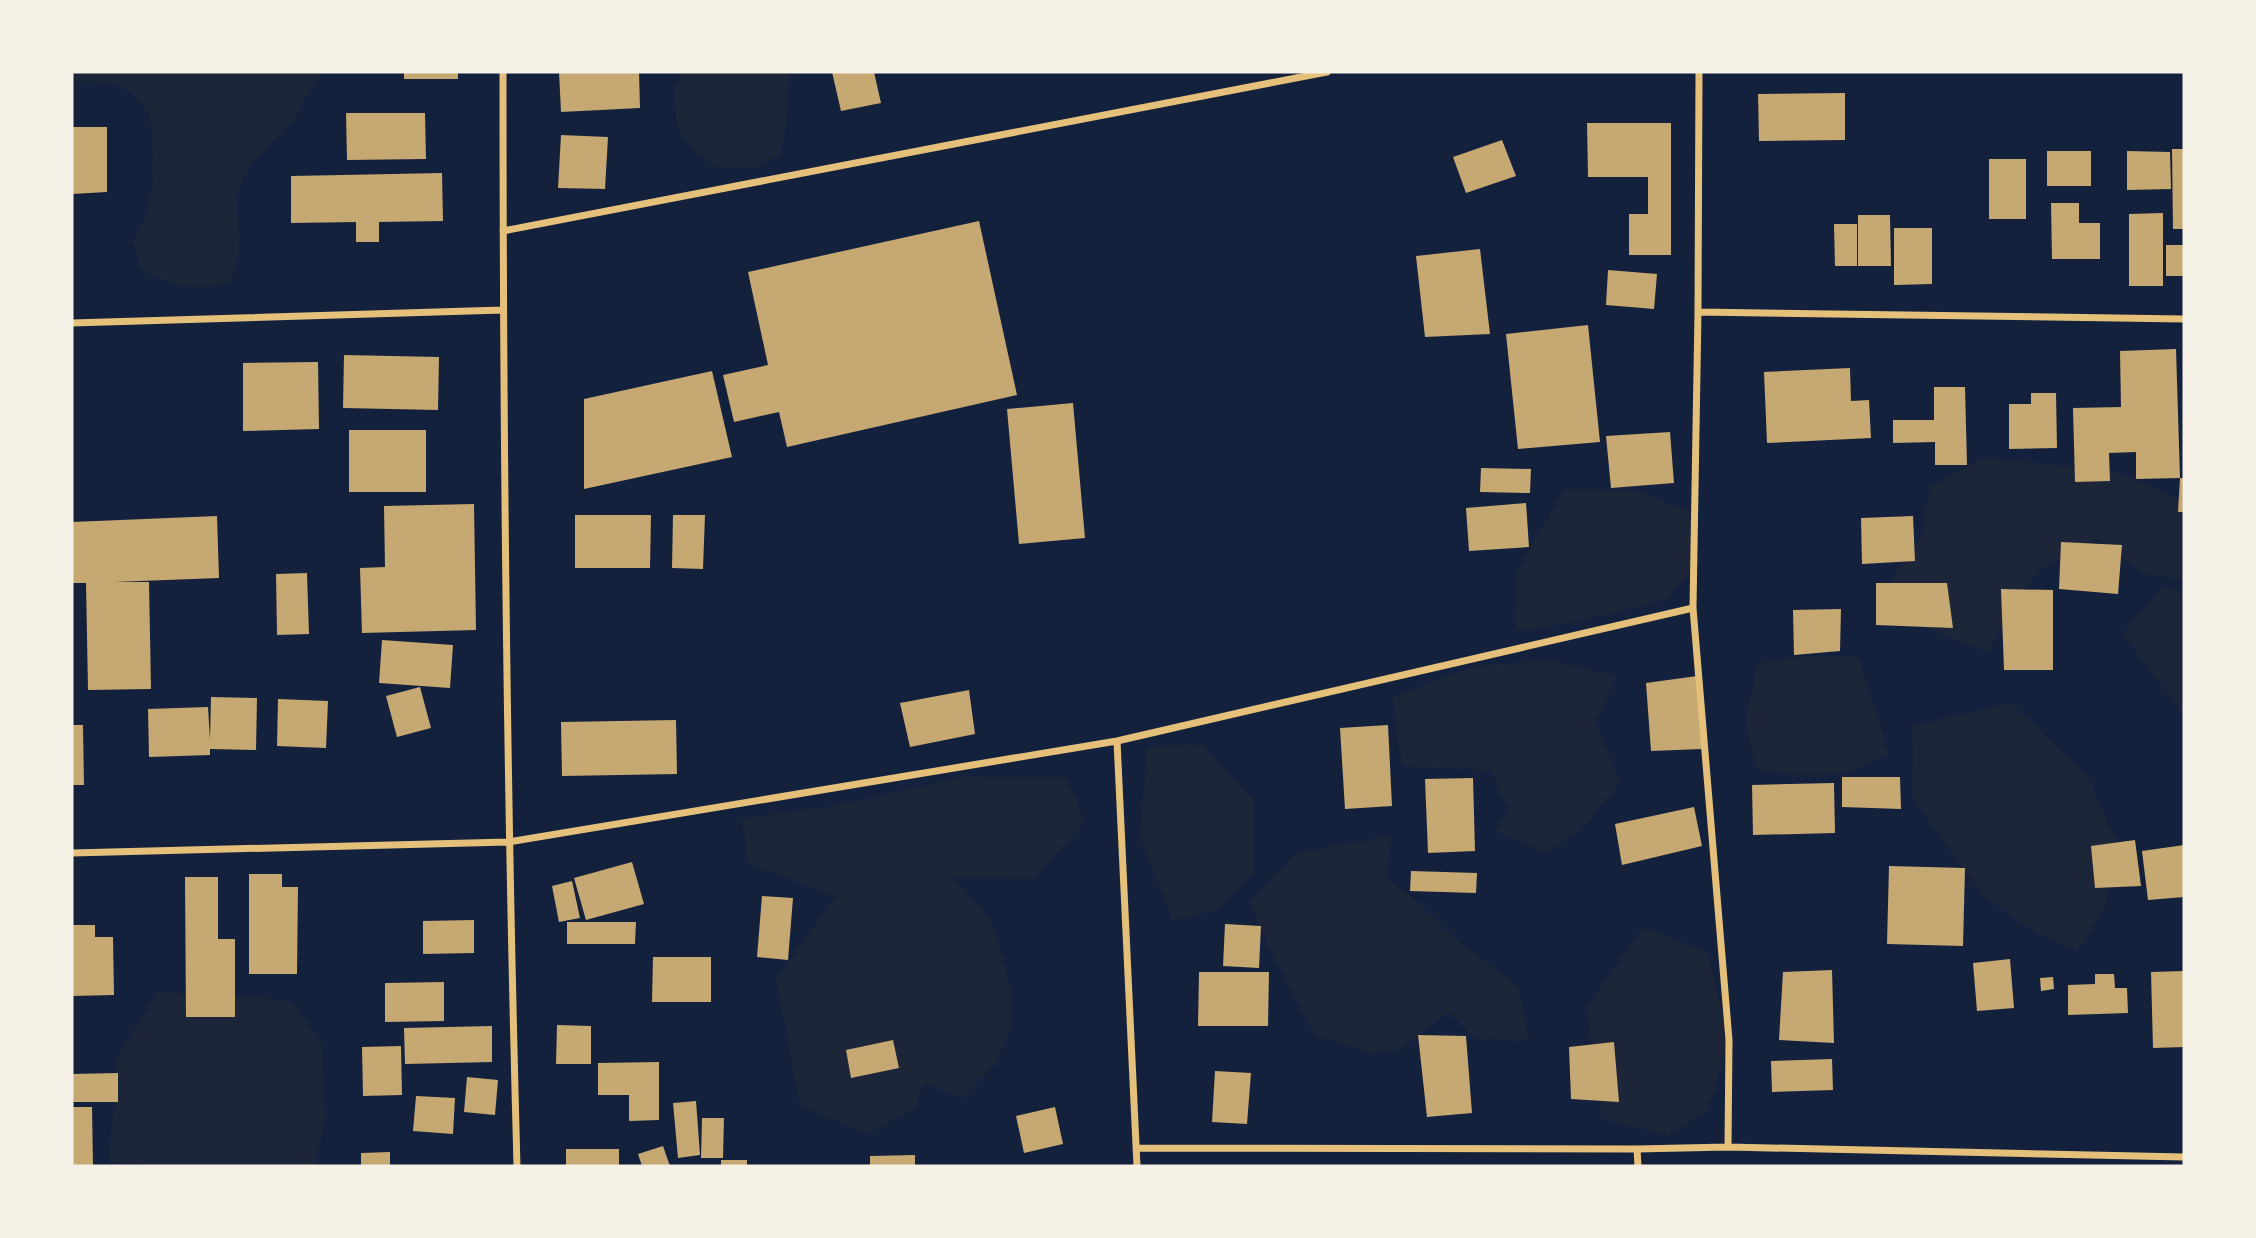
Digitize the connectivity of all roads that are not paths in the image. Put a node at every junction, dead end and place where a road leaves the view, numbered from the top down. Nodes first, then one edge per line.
1 (503, 72) edge
2 (1327, 72) edge
3 (1699, 72) edge
4 (503, 231) junction
5 (503, 310) junction
6 (1698, 312) junction
7 (2184, 319) edge
8 (72, 323) edge
9 (1693, 608) junction
10 (1117, 741) junction
11 (508, 842) junction
12 (72, 853) edge
13 (1728, 1147) junction
14 (1137, 1148) junction
15 (1637, 1149) junction
16 (2184, 1157) edge
17 (517, 1166) edge
18 (1137, 1166) edge
19 (1638, 1166) edge

1 - 4 street
2 - 4 street
3 - 6 street
4 - 5 street
5 - 8 street
5 - 11 street
6 - 7 street
6 - 9 street
9 - 10 street
9 - 13 street
10 - 11 street
10 - 14 street
11 - 12 street
11 - 17 street
13 - 15 street
13 - 16 street
14 - 15 street
14 - 18 street
15 - 19 street

